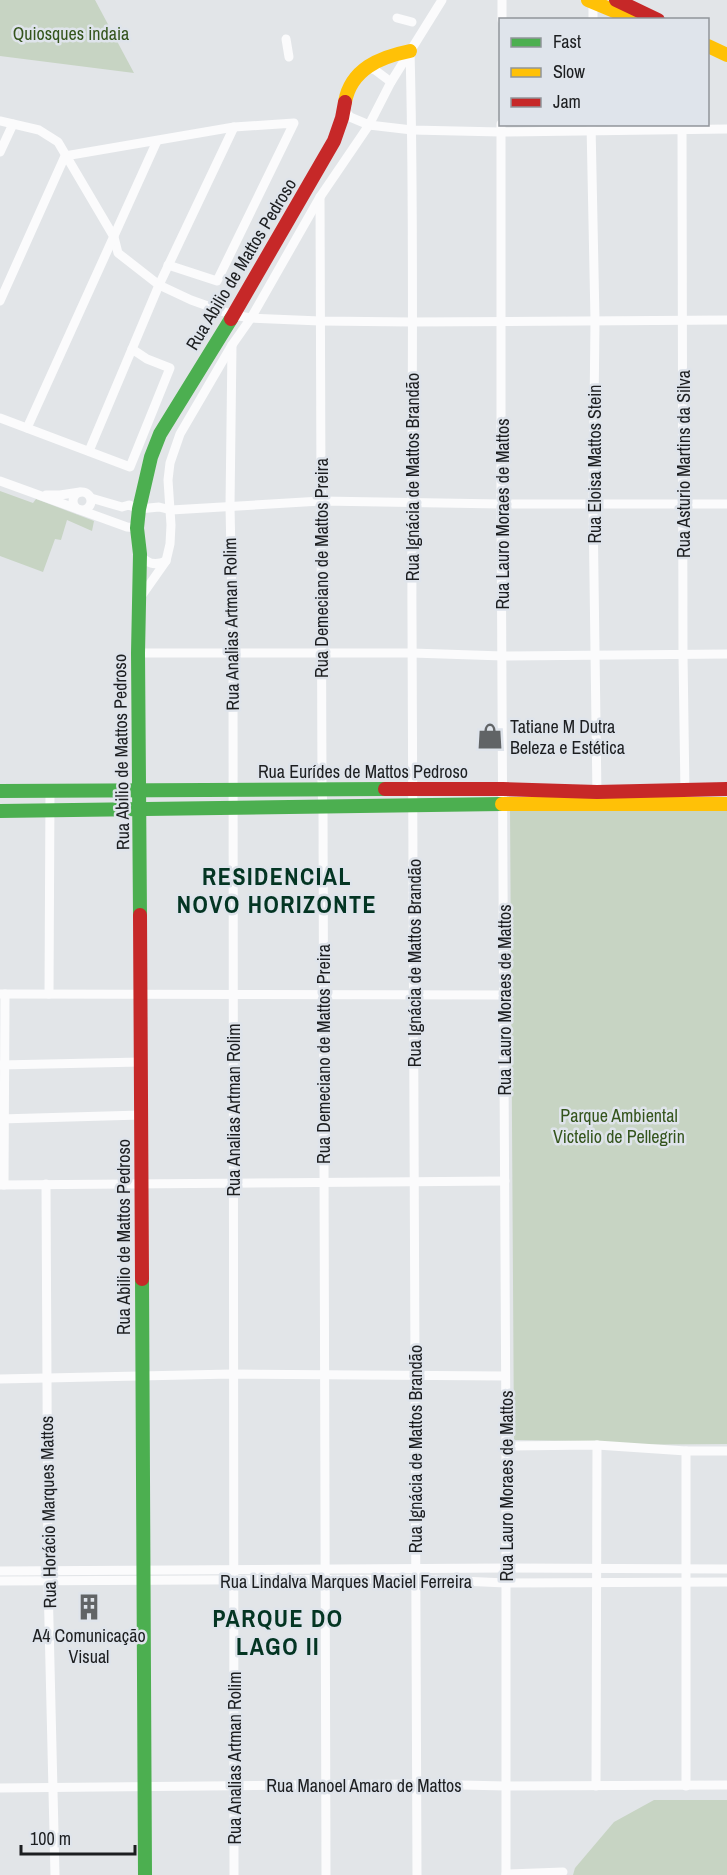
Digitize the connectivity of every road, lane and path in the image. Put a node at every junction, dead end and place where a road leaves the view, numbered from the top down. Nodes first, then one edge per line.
1 (442, 0) edge
2 (502, 0) edge
3 (616, 0) edge
4 (591, 1) edge
5 (397, 18) dead end
6 (502, 18) edge
7 (593, 18) edge
8 (631, 18) edge
9 (653, 18) edge
10 (412, 22) dead end
11 (286, 39) dead end
12 (709, 46) edge
13 (410, 51) junction
14 (727, 55) edge
15 (290, 57) dead end
16 (367, 67) junction
17 (391, 82) junction
18 (344, 110) junction
19 (0, 121) edge
20 (13, 124) junction
21 (369, 125) junction
22 (234, 127) junction
23 (591, 127) edge
24 (682, 127) edge
25 (501, 128) edge
26 (727, 129) edge
27 (412, 130) junction
28 (158, 141) junction
29 (0, 152) edge
30 (65, 156) junction
31 (320, 197) junction
32 (114, 237) junction
33 (168, 265) junction
34 (158, 287) junction
35 (0, 301) edge
36 (232, 316) junction
37 (251, 318) junction
38 (595, 320) junction
39 (727, 320) edge
40 (320, 321) junction
41 (502, 321) junction
42 (683, 321) junction
43 (412, 322) junction
44 (232, 345) junction
45 (132, 349) junction
46 (0, 418) edge
47 (27, 428) junction
48 (89, 452) junction
49 (0, 481) edge
50 (81, 492) junction
51 (38, 495) junction
52 (91, 498) junction
53 (321, 501) junction
54 (412, 503) junction
55 (501, 504) junction
56 (683, 504) junction
57 (727, 504) edge
58 (593, 505) junction
59 (230, 506) junction
60 (122, 507) junction
61 (81, 509) junction
62 (139, 509) junction
63 (171, 510) junction
64 (119, 524) junction
65 (137, 528) junction
66 (140, 554) junction
67 (166, 561) junction
68 (138, 600) junction
69 (138, 653) junction
70 (233, 653) junction
71 (321, 653) junction
72 (412, 653) junction
73 (727, 654) edge
74 (683, 655) junction
75 (503, 656) junction
76 (594, 656) junction
77 (322, 789) junction
78 (413, 789) junction
79 (503, 789) junction
80 (727, 789) edge
81 (50, 790) junction
82 (139, 790) junction
83 (233, 790) junction
84 (0, 791) edge
85 (686, 797) junction
86 (597, 798) junction
87 (503, 804) junction
88 (727, 804) edge
89 (414, 806) junction
90 (323, 807) junction
91 (232, 808) junction
92 (140, 810) junction
93 (0, 811) edge
94 (50, 811) junction
95 (2, 994) edge
96 (49, 994) junction
97 (140, 994) junction
98 (415, 995) junction
99 (505, 995) junction
100 (234, 996) junction
101 (323, 996) junction
102 (141, 1062) junction
103 (2, 1065) edge
104 (141, 1115) junction
105 (2, 1119) edge
106 (414, 1181) junction
107 (505, 1181) junction
108 (233, 1182) junction
109 (323, 1182) junction
110 (141, 1183) junction
111 (46, 1184) junction
112 (2, 1185) edge
113 (232, 1374) junction
114 (324, 1375) junction
115 (415, 1376) junction
116 (505, 1376) junction
117 (142, 1377) junction
118 (0, 1379) edge
119 (47, 1379) junction
120 (597, 1444) junction
121 (506, 1446) junction
122 (686, 1451) junction
123 (727, 1451) edge
124 (416, 1568) junction
125 (506, 1568) junction
126 (325, 1569) junction
127 (597, 1569) junction
128 (686, 1569) junction
129 (727, 1569) edge
130 (48, 1570) junction
131 (0, 1571) edge
132 (234, 1575) junction
133 (143, 1576) junction
134 (416, 1579) junction
135 (0, 1581) edge
136 (48, 1581) junction
137 (685, 1581) junction
138 (727, 1581) edge
139 (324, 1583) junction
140 (506, 1583) junction
141 (597, 1583) junction
142 (414, 1784) junction
143 (237, 1785) junction
144 (325, 1785) junction
145 (727, 1785) edge
146 (144, 1786) junction
147 (506, 1786) junction
148 (596, 1786) junction
149 (686, 1786) junction
150 (53, 1787) junction
151 (0, 1788) edge
152 (563, 1872) dead end
153 (56, 1875) edge
154 (145, 1875) edge
155 (234, 1875) edge
156 (326, 1875) edge
157 (417, 1875) edge
158 (506, 1875) edge

1 - 13 street, Rua Abilio de Mattos Pedroso
2 - 6 street
3 - 9 street
4 - 7 street
4 - 8 street
5 - 10 street
11 - 15 street
12 - 14 street
13 - 16 street, Rua Abilio de Mattos Pedroso
13 - 17 street, Rua Abilio de Mattos Pedroso
13 - 27 street, Rua Ignácia de Mattos Brandão
16 - 17 street
16 - 18 street, Rua Abilio de Mattos Pedroso
17 - 21 street, Rua Abilio de Mattos Pedroso
18 - 21 street
18 - 36 street, Rua Abilio de Mattos Pedroso
19 - 20 street
20 - 29 street
20 - 30 street
21 - 27 street
21 - 31 street, Rua Abilio de Mattos Pedroso
22 - 28 street
22 - 33 street
22 - 33 street
23 - 24 street
23 - 25 street
23 - 38 street, Rua Eloisa Mattos Stein
24 - 26 street
24 - 42 street, Rua Asturio Martins da Silva
25 - 27 street
25 - 41 street, Rua Lauro Moraes de Mattos
27 - 43 street, Rua Ignácia de Mattos Brandão
28 - 30 street
28 - 32 street
30 - 32 street
30 - 35 street
31 - 37 street, Rua Abilio de Mattos Pedroso
31 - 40 street, Rua Demeciano de Mattos Preira
32 - 34 street
32 - 47 street
33 - 34 street
34 - 36 street
34 - 45 street
36 - 37 street
36 - 62 street, Rua Abilio de Mattos Pedroso
37 - 40 street
37 - 44 street, Rua Abilio de Mattos Pedroso
38 - 41 street
38 - 42 street
38 - 58 street, Rua Eloisa Mattos Stein
39 - 42 street
40 - 43 street
40 - 53 street, Rua Demeciano de Mattos Preira
41 - 43 street
41 - 55 street, Rua Lauro Moraes de Mattos
42 - 56 street, Rua Asturio Martins da Silva
43 - 54 street, Rua Ignácia de Mattos Brandão
44 - 59 street, Rua Analias Artman Rolim
44 - 63 street, Rua Abilio de Mattos Pedroso
45 - 48 street
45 - 48 street
46 - 47 street
47 - 48 street
49 - 51 street
50 - 51 street
50 - 52 street
50 - 61 street
51 - 61 street
52 - 60 street
52 - 61 street
53 - 54 street
53 - 59 street
53 - 71 street, Rua Demeciano de Mattos Preira
54 - 55 street
54 - 72 street, Rua Ignácia de Mattos Brandão
55 - 58 street
55 - 75 street, Rua Lauro Moraes de Mattos
56 - 57 street
56 - 58 street
56 - 74 street, Rua Asturio Martins da Silva
58 - 76 street, Rua Eloisa Mattos Stein
59 - 63 street
59 - 70 street, Rua Analias Artman Rolim
60 - 62 street
60 - 64 street
61 - 64 street
62 - 63 street
62 - 65 street, Rua Abilio de Mattos Pedroso
63 - 67 street, Rua Abilio de Mattos Pedroso
64 - 65 street
65 - 66 street, Rua Abilio de Mattos Pedroso
66 - 67 street
66 - 68 street, Rua Abilio de Mattos Pedroso
67 - 68 street, Rua Abilio de Mattos Pedroso
68 - 69 street, Rua Abilio de Mattos Pedroso
69 - 70 street
69 - 82 street, Rua Abilio de Mattos Pedroso
70 - 71 street
70 - 83 street, Rua Analias Artman Rolim
71 - 72 street
71 - 77 street, Rua Demeciano de Mattos Preira
72 - 75 street
72 - 78 street, Rua Ignácia de Mattos Brandão
73 - 74 street
74 - 76 street
74 - 85 street, Rua Asturio Martins da Silva
75 - 76 street
75 - 79 street, Rua Lauro Moraes de Mattos
76 - 86 street, Rua Eloisa Mattos Stein
77 - 78 street, Rua Eurídes de Mattos Pedroso
77 - 83 street, Rua Eurídes de Mattos Pedroso
77 - 90 street, Rua Demeciano de Mattos Preira
78 - 79 street, Rua Eurídes de Mattos Pedroso
78 - 89 street, Rua Ignácia de Mattos Brandão
79 - 86 street, Rua Eurídes de Mattos Pedroso
79 - 87 street, Rua Lauro Moraes de Mattos
80 - 85 street, Rua Eurídes de Mattos Pedroso
81 - 82 street, Rua Eurídes de Mattos Pedroso
81 - 84 street, Rua Eurídes de Mattos Pedroso
81 - 94 street
82 - 83 street, Rua Eurídes de Mattos Pedroso
82 - 92 street, Rua Abilio de Mattos Pedroso
83 - 91 street, Rua Analias Artman Rolim
85 - 86 street, Rua Eurídes de Mattos Pedroso
85 - 88 street, Rua Eurídes de Mattos Pedroso
86 - 87 street, Rua Eurídes de Mattos Pedroso
87 - 89 street, Rua Eurídes de Mattos Pedroso
87 - 99 street, Rua Lauro Moraes de Mattos
89 - 90 street, Rua Eurídes de Mattos Pedroso
89 - 98 street, Rua Ignácia de Mattos Brandão
90 - 91 street, Rua Eurídes de Mattos Pedroso
90 - 101 street, Rua Demeciano de Mattos Preira
91 - 92 street, Rua Eurídes de Mattos Pedroso
91 - 100 street, Rua Analias Artman Rolim
92 - 94 street, Rua Eurídes de Mattos Pedroso
92 - 97 street, Rua Abilio de Mattos Pedroso
93 - 94 street, Rua Eurídes de Mattos Pedroso
94 - 96 street
95 - 96 street
95 - 103 street
96 - 97 street
97 - 100 street
97 - 102 street, Rua Abilio de Mattos Pedroso
98 - 99 street
98 - 101 street
98 - 106 street, Rua Ignácia de Mattos Brandão
99 - 107 street, Rua Lauro Moraes de Mattos
100 - 101 street
100 - 108 street, Rua Analias Artman Rolim
101 - 109 street, Rua Demeciano de Mattos Preira
102 - 103 street
102 - 104 street, Rua Abilio de Mattos Pedroso
103 - 105 street
104 - 105 street
104 - 110 street, Rua Abilio de Mattos Pedroso
105 - 112 street
106 - 107 street
106 - 109 street
106 - 115 street, Rua Ignácia de Mattos Brandão
107 - 116 street, Rua Lauro Moraes de Mattos
108 - 109 street
108 - 110 street
108 - 113 street, Rua Analias Artman Rolim
109 - 114 street, Rua Demeciano de Mattos Preira
110 - 111 street
110 - 117 street, Rua Abilio de Mattos Pedroso
111 - 112 street
111 - 119 street, Rua Horácio Marques Mattos
113 - 114 street
113 - 117 street
113 - 132 street, Rua Analias Artman Rolim
114 - 115 street
114 - 126 street, Rua Demeciano de Mattos Preira
115 - 116 street
115 - 124 street, Rua Ignácia de Mattos Brandão
116 - 121 street, Rua Lauro Moraes de Mattos
117 - 119 street
117 - 133 street, Rua Abilio de Mattos Pedroso
118 - 119 street
119 - 130 street, Rua Horácio Marques Mattos
120 - 121 street
120 - 122 street
120 - 127 street
121 - 125 street, Rua Lauro Moraes de Mattos
122 - 123 street
122 - 128 street
124 - 125 street, Rua Lindalva Marques Maciel Ferreira
124 - 126 street, Rua Lindalva Marques Maciel Ferreira
124 - 134 street, Rua Ignácia de Mattos Brandão
125 - 127 street, Rua Lindalva Marques Maciel Ferreira
125 - 140 street, Rua Lauro Moraes de Mattos
126 - 132 street, Rua Lindalva Marques Maciel Ferreira
126 - 139 street, Rua Demeciano de Mattos Preira
127 - 128 street, Rua Lindalva Marques Maciel Ferreira
127 - 141 street
128 - 129 street, Rua Lindalva Marques Maciel Ferreira
128 - 137 street
130 - 131 street
130 - 133 street
130 - 136 street, Rua Horácio Marques Mattos
132 - 133 street, Rua Lindalva Marques Maciel Ferreira
132 - 139 street, Rua Lindalva Marques Maciel Ferreira
132 - 143 street, Rua Analias Artman Rolim
133 - 136 street, Rua Lindalva Marques Maciel Ferreira
133 - 146 street, Rua Abilio de Mattos Pedroso
134 - 139 street, Rua Lindalva Marques Maciel Ferreira
134 - 140 street, Rua Lindalva Marques Maciel Ferreira
134 - 142 street, Rua Ignácia de Mattos Brandão
135 - 136 street, Rua Lindalva Marques Maciel Ferreira
136 - 150 street, Rua Horácio Marques Mattos
137 - 138 street, Rua Lindalva Marques Maciel Ferreira
137 - 141 street, Rua Lindalva Marques Maciel Ferreira
137 - 149 street
139 - 144 street, Rua Demeciano de Mattos Preira
140 - 141 street, Rua Lindalva Marques Maciel Ferreira
140 - 147 street, Rua Lauro Moraes de Mattos
141 - 148 street
142 - 144 street, Rua Manoel Amaro de Mattos
142 - 147 street, Rua Manoel Amaro de Mattos
142 - 157 street, Rua Ignácia de Mattos Brandão
143 - 144 street, Rua Manoel Amaro de Mattos
143 - 146 street, Rua Manoel Amaro de Mattos
143 - 155 street, Rua Analias Artman Rolim
144 - 156 street, Rua Demeciano de Mattos Preira
145 - 149 street, Rua Manoel Amaro de Mattos
146 - 150 street, Rua Manoel Amaro de Mattos
146 - 154 street, Rua Abilio de Mattos Pedroso
147 - 148 street, Rua Manoel Amaro de Mattos
147 - 158 street, Rua Lauro Moraes de Mattos
148 - 149 street, Rua Manoel Amaro de Mattos
150 - 151 street, Rua Manoel Amaro de Mattos
150 - 153 street, Rua Horácio Marques Mattos
152 - 158 street

